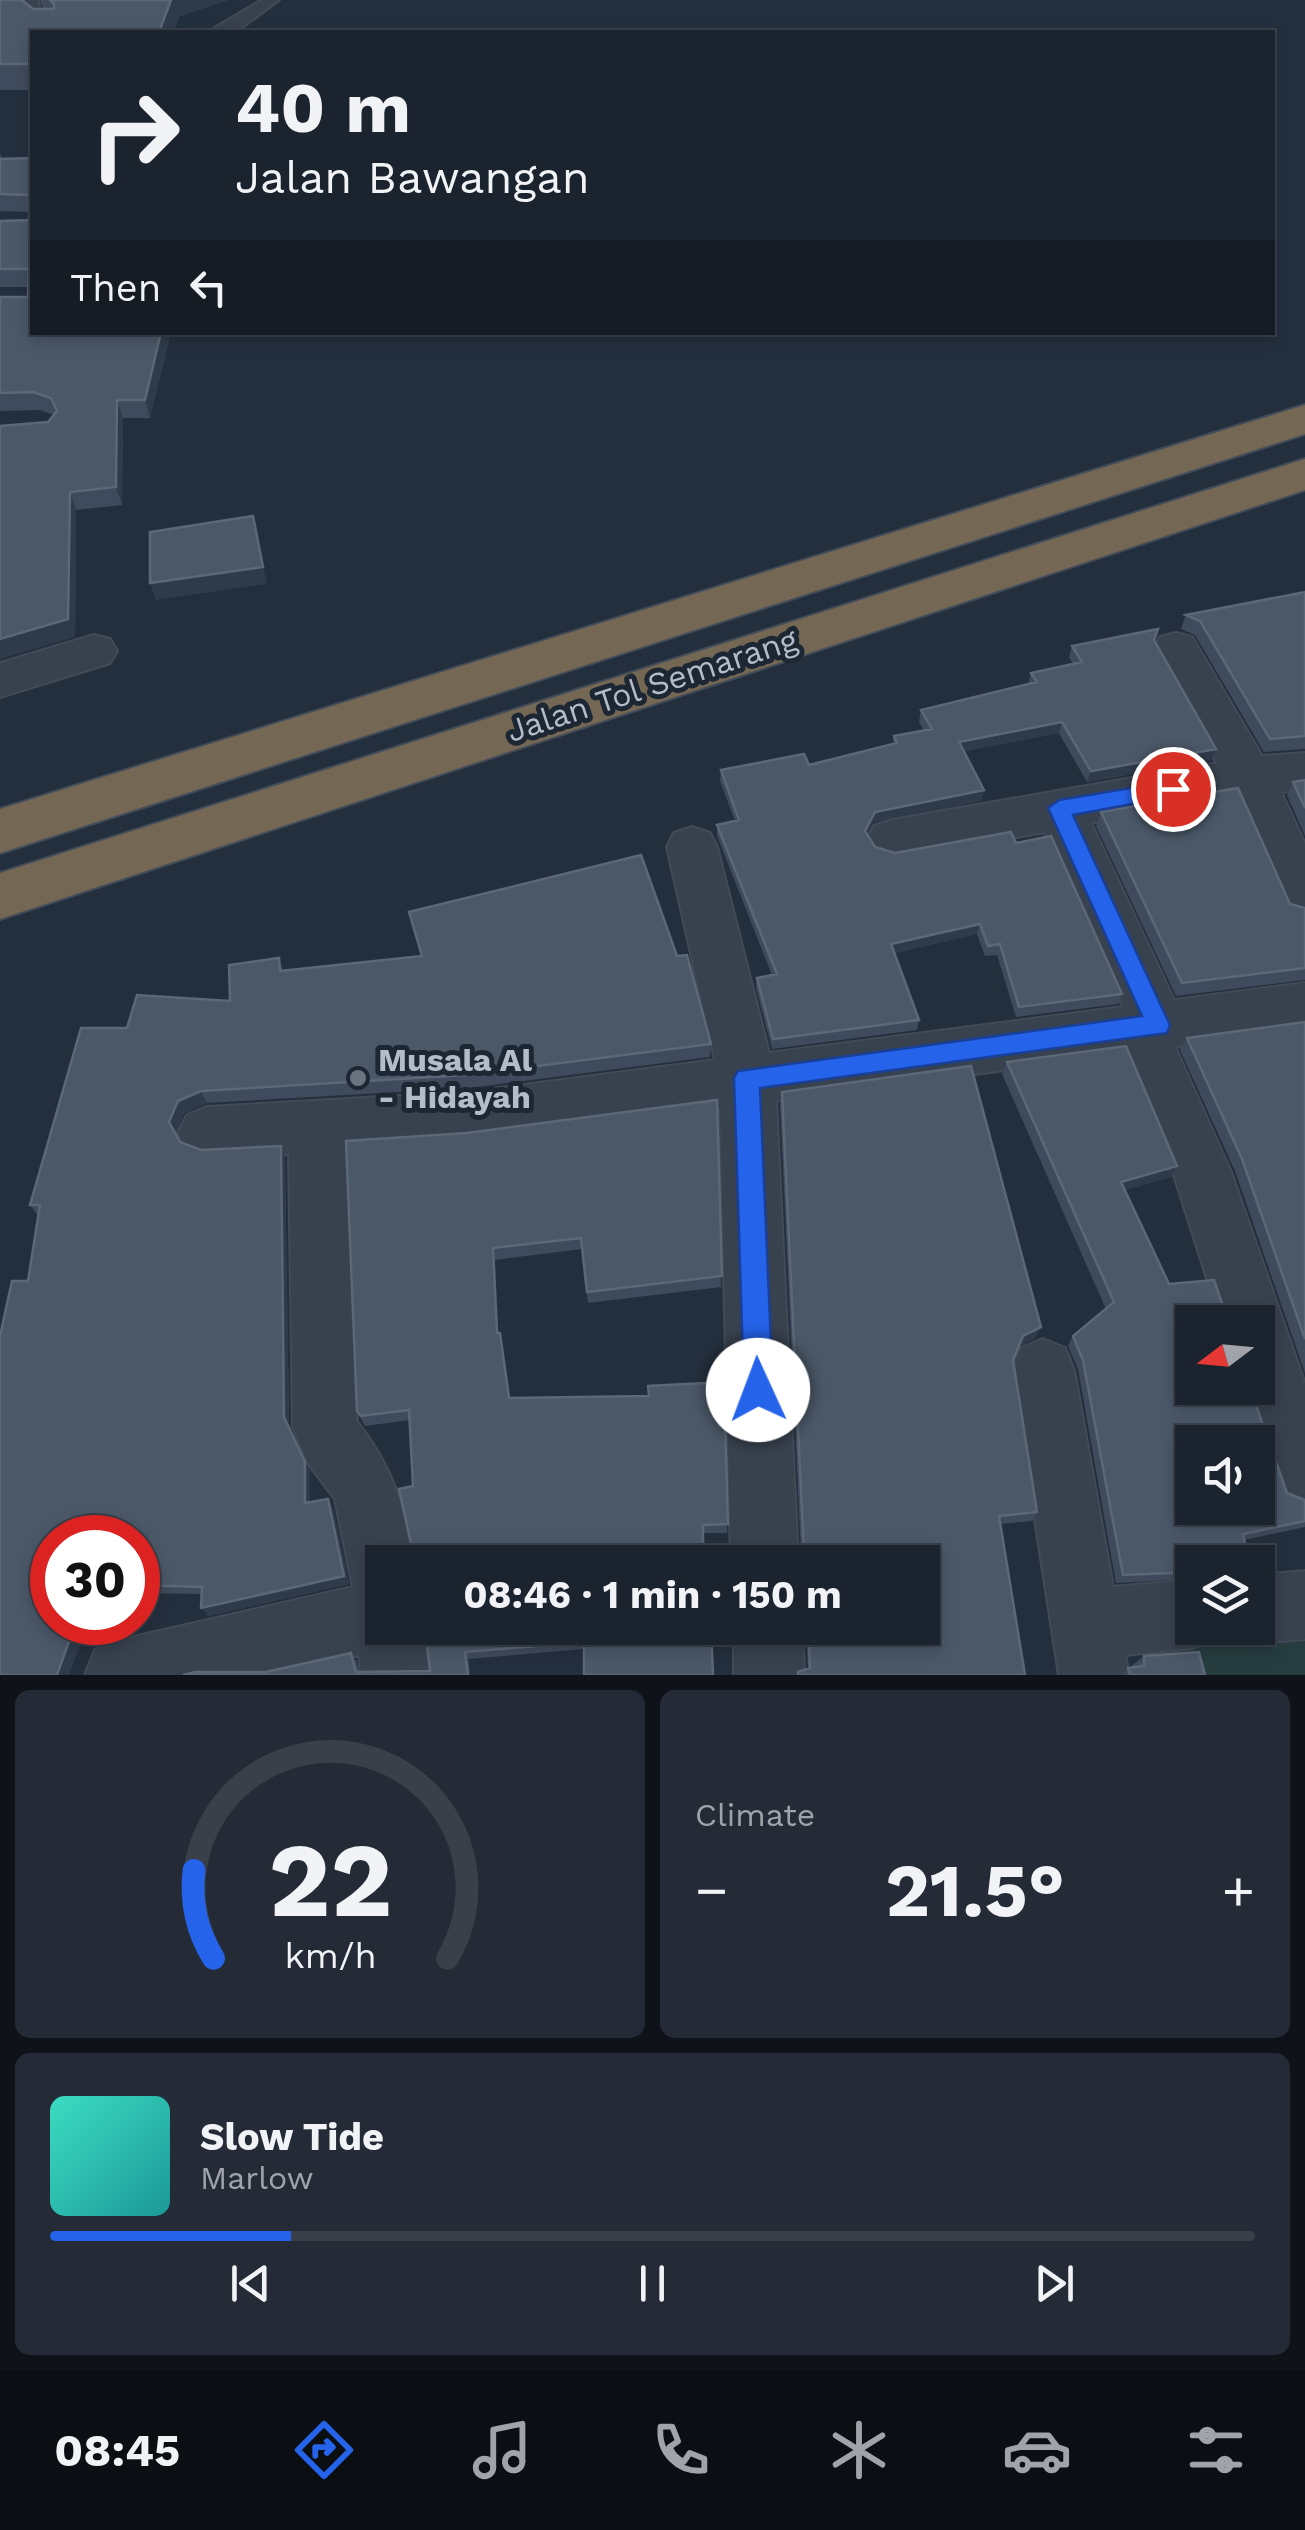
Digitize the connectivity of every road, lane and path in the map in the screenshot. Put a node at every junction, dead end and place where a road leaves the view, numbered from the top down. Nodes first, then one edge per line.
1 (5, 0) edge
2 (31, 0) edge
3 (272, 0) edge
4 (0, 9) edge
5 (50, 30) edge
6 (223, 30) edge
7 (1305, 419) edge
8 (1305, 474) edge
9 (1176, 649) dead end
10 (94, 650) dead end
11 (0, 680) edge
12 (1305, 771) edge
13 (1249, 776) junction
14 (1059, 808) junction
15 (0, 831) edge
16 (892, 840) dead end
17 (692, 847) dead end
18 (0, 896) edge
19 (1305, 900) edge
20 (1305, 1006) edge
21 (1147, 1026) junction
22 (747, 1078) junction
23 (318, 1127) junction
24 (207, 1133) dead end
25 (1246, 1305) edge
26 (1043, 1370) dead end
27 (1275, 1388) edge
28 (1305, 1477) edge
29 (376, 1545) edge
30 (764, 1545) edge
31 (1305, 1605) edge
32 (1275, 1608) edge
33 (365, 1619) edge
34 (1175, 1620) edge
35 (393, 1645) edge
36 (769, 1645) edge
37 (1090, 1649) edge
38 (120, 1675) edge
39 (396, 1675) edge
40 (770, 1675) edge

1 - 4 street
2 - 5 lane
3 - 6 lane
7 - 15 highway, Jalan Tol Semarang
8 - 18 highway, Jalan Tol Semarang
9 - 13 street
10 - 11 street
12 - 13 street
13 - 14 street
13 - 19 street
14 - 16 street
14 - 21 street
17 - 22 street
20 - 21 street
21 - 22 street
21 - 25 street
22 - 23 street
22 - 30 street
23 - 24 street
23 - 29 street
26 - 37 street
27 - 28 street
31 - 32 street
33 - 38 street
34 - 37 street
35 - 39 street
36 - 40 street

